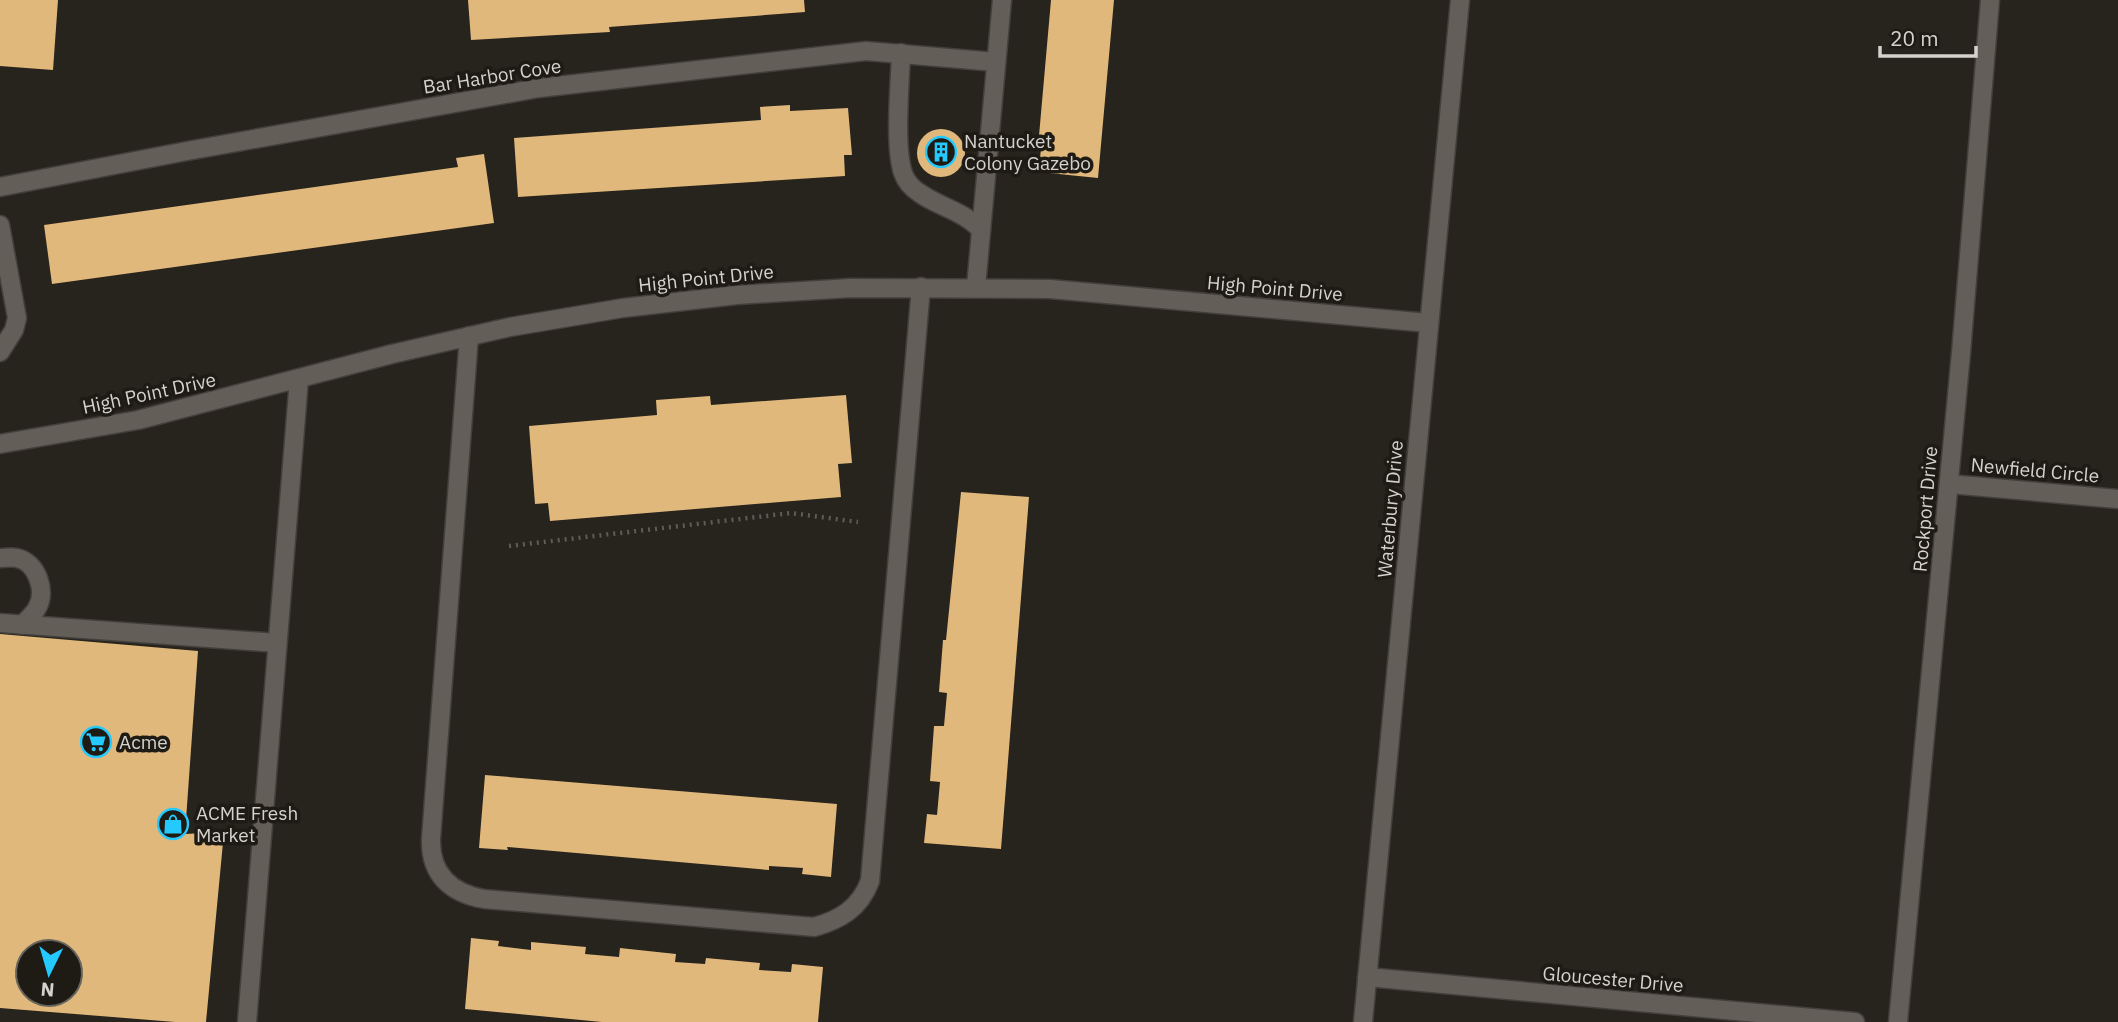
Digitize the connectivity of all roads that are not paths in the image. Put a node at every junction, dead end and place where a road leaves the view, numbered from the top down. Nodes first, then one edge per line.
1 (1002, 0) edge
2 (1460, 0) edge
3 (1990, 0) edge
4 (901, 53) junction
5 (996, 62) junction
6 (0, 187) edge
7 (0, 225) edge
8 (981, 230) junction
9 (921, 287) junction
10 (976, 287) junction
11 (1429, 323) junction
12 (469, 336) junction
13 (0, 352) edge
14 (299, 379) junction
15 (0, 444) edge
16 (1949, 484) junction
17 (2118, 499) edge
18 (0, 558) edge
19 (0, 623) edge
20 (22, 625) junction
21 (277, 643) junction
22 (1367, 977) junction
23 (247, 1022) edge
24 (1363, 1022) edge
25 (1855, 1022) edge
26 (1898, 1022) edge

1 - 5 street
2 - 11 street, Waterbury Drive
3 - 16 street, Rockport Drive
4 - 5 street, Bar Harbor Cove
4 - 6 street, Bar Harbor Cove
4 - 8 street
5 - 8 street
7 - 13 street
8 - 10 street
9 - 10 street, High Point Drive
9 - 12 street, High Point Drive
9 - 12 street
10 - 11 street, High Point Drive
11 - 22 street, Waterbury Drive
12 - 14 street, High Point Drive
14 - 15 street, High Point Drive
14 - 21 street
16 - 17 street, Newfield Circle
16 - 26 street, Rockport Drive
18 - 20 street
19 - 20 street
20 - 21 street
21 - 23 street
22 - 24 street, Waterbury Drive
22 - 25 street, Gloucester Drive

